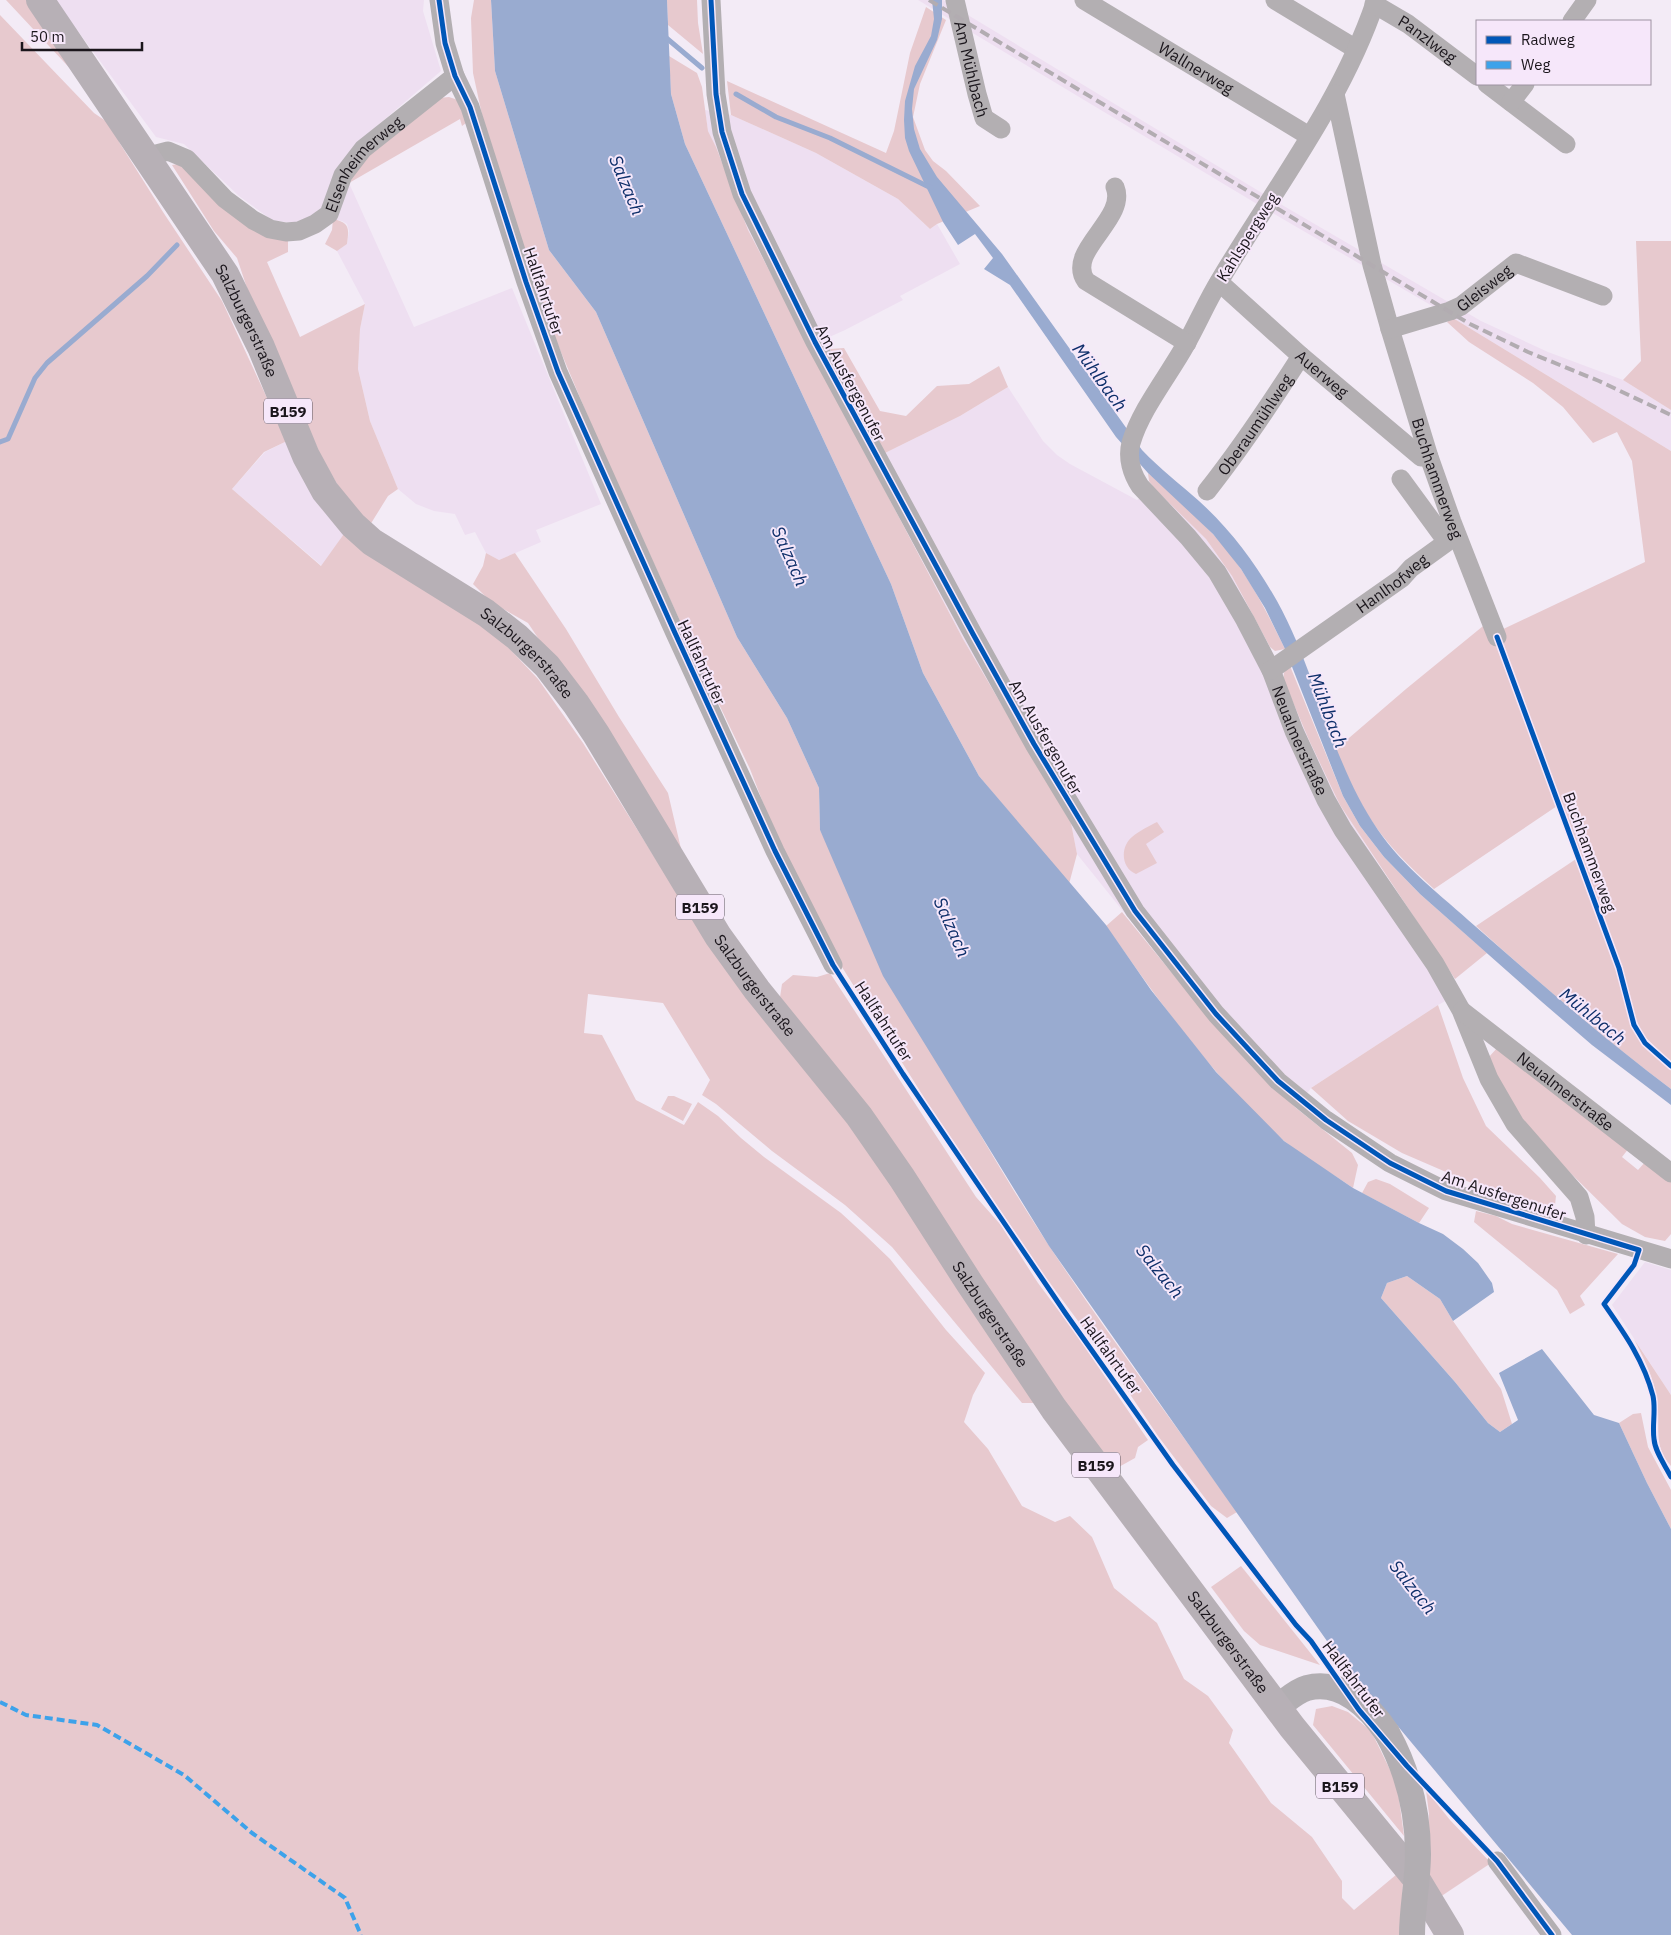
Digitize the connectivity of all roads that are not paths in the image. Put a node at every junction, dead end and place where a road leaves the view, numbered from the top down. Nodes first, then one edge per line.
1 (40, 0) edge
2 (439, 0) edge
3 (711, 0) edge
4 (955, 0) edge
5 (1084, 0) edge
6 (1275, 0) edge
7 (1588, 0) edge
8 (1375, 2) edge
9 (1573, 20) edge
10 (1356, 49) junction
11 (1476, 75) edge
12 (455, 76) junction
13 (1488, 85) edge
14 (1523, 85) edge
15 (1335, 94) junction
16 (1511, 102) junction
17 (1001, 129) dead end
18 (1309, 136) junction
19 (1566, 144) dead end
20 (145, 157) junction
21 (1115, 187) dead end
22 (1219, 282) junction
23 (1603, 296) dead end
24 (1390, 328) junction
25 (1187, 343) junction
26 (1301, 356) junction
27 (1429, 457) junction
28 (1134, 477) joint
29 (1401, 479) dead end
30 (1441, 488) junction
31 (1207, 492) dead end
32 (1419, 504) junction
33 (1497, 637) dead end
34 (1278, 665) junction
35 (833, 965) dead end
36 (1461, 1010) junction
37 (1671, 1173) edge
38 (1586, 1235) junction
39 (1668, 1254) edge
40 (1277, 1707) junction
41 (1497, 1861) dead end
42 (1412, 1935) edge
43 (1450, 1935) edge
44 (1552, 1935) edge

1 - 20 main road, Salzburgerstraße / B159
2 - 12 street, Hallfahrtufer
3 - 38 street, Am Ausfergenufer
4 - 17 street, Am Mühlbach
5 - 18 street, Wallnerweg
6 - 10 street
7 - 9 street
8 - 10 street, Kahlspergweg
8 - 11 street, Panzlweg
10 - 15 street, Kahlspergweg
12 - 20 street, Elsenheimerweg
12 - 35 street, Hallfahrtufer
13 - 16 street
14 - 16 street
15 - 18 street, Kahlspergweg
15 - 24 street, Buchhammerweg
16 - 19 street
18 - 22 street, Kahlspergweg
20 - 40 main road, Salzburgerstraße / B159
21 - 25 street
22 - 25 street, Kahlspergweg
22 - 26 street, Auerweg
23 - 24 street, Gleisweg
24 - 27 street, Buchhammerweg
25 - 28 street, Kahlspergweg
26 - 27 street, Auerweg
26 - 31 street, Oberaumühlweg
27 - 30 street, Buchhammerweg
28 - 34 street, Neualmerstraße
29 - 32 street, Hanlhofweg
30 - 32 street
30 - 33 street, Buchhammerweg
32 - 34 street, Hanlhofweg
34 - 36 street, Neualmerstraße
36 - 37 street, Neualmerstraße
36 - 38 street, Neualmerstraße
38 - 39 street, Am Ausfergenufer
40 - 42 main road, bridge
40 - 43 main road, Salzburgerstraße / B159
41 - 44 street

